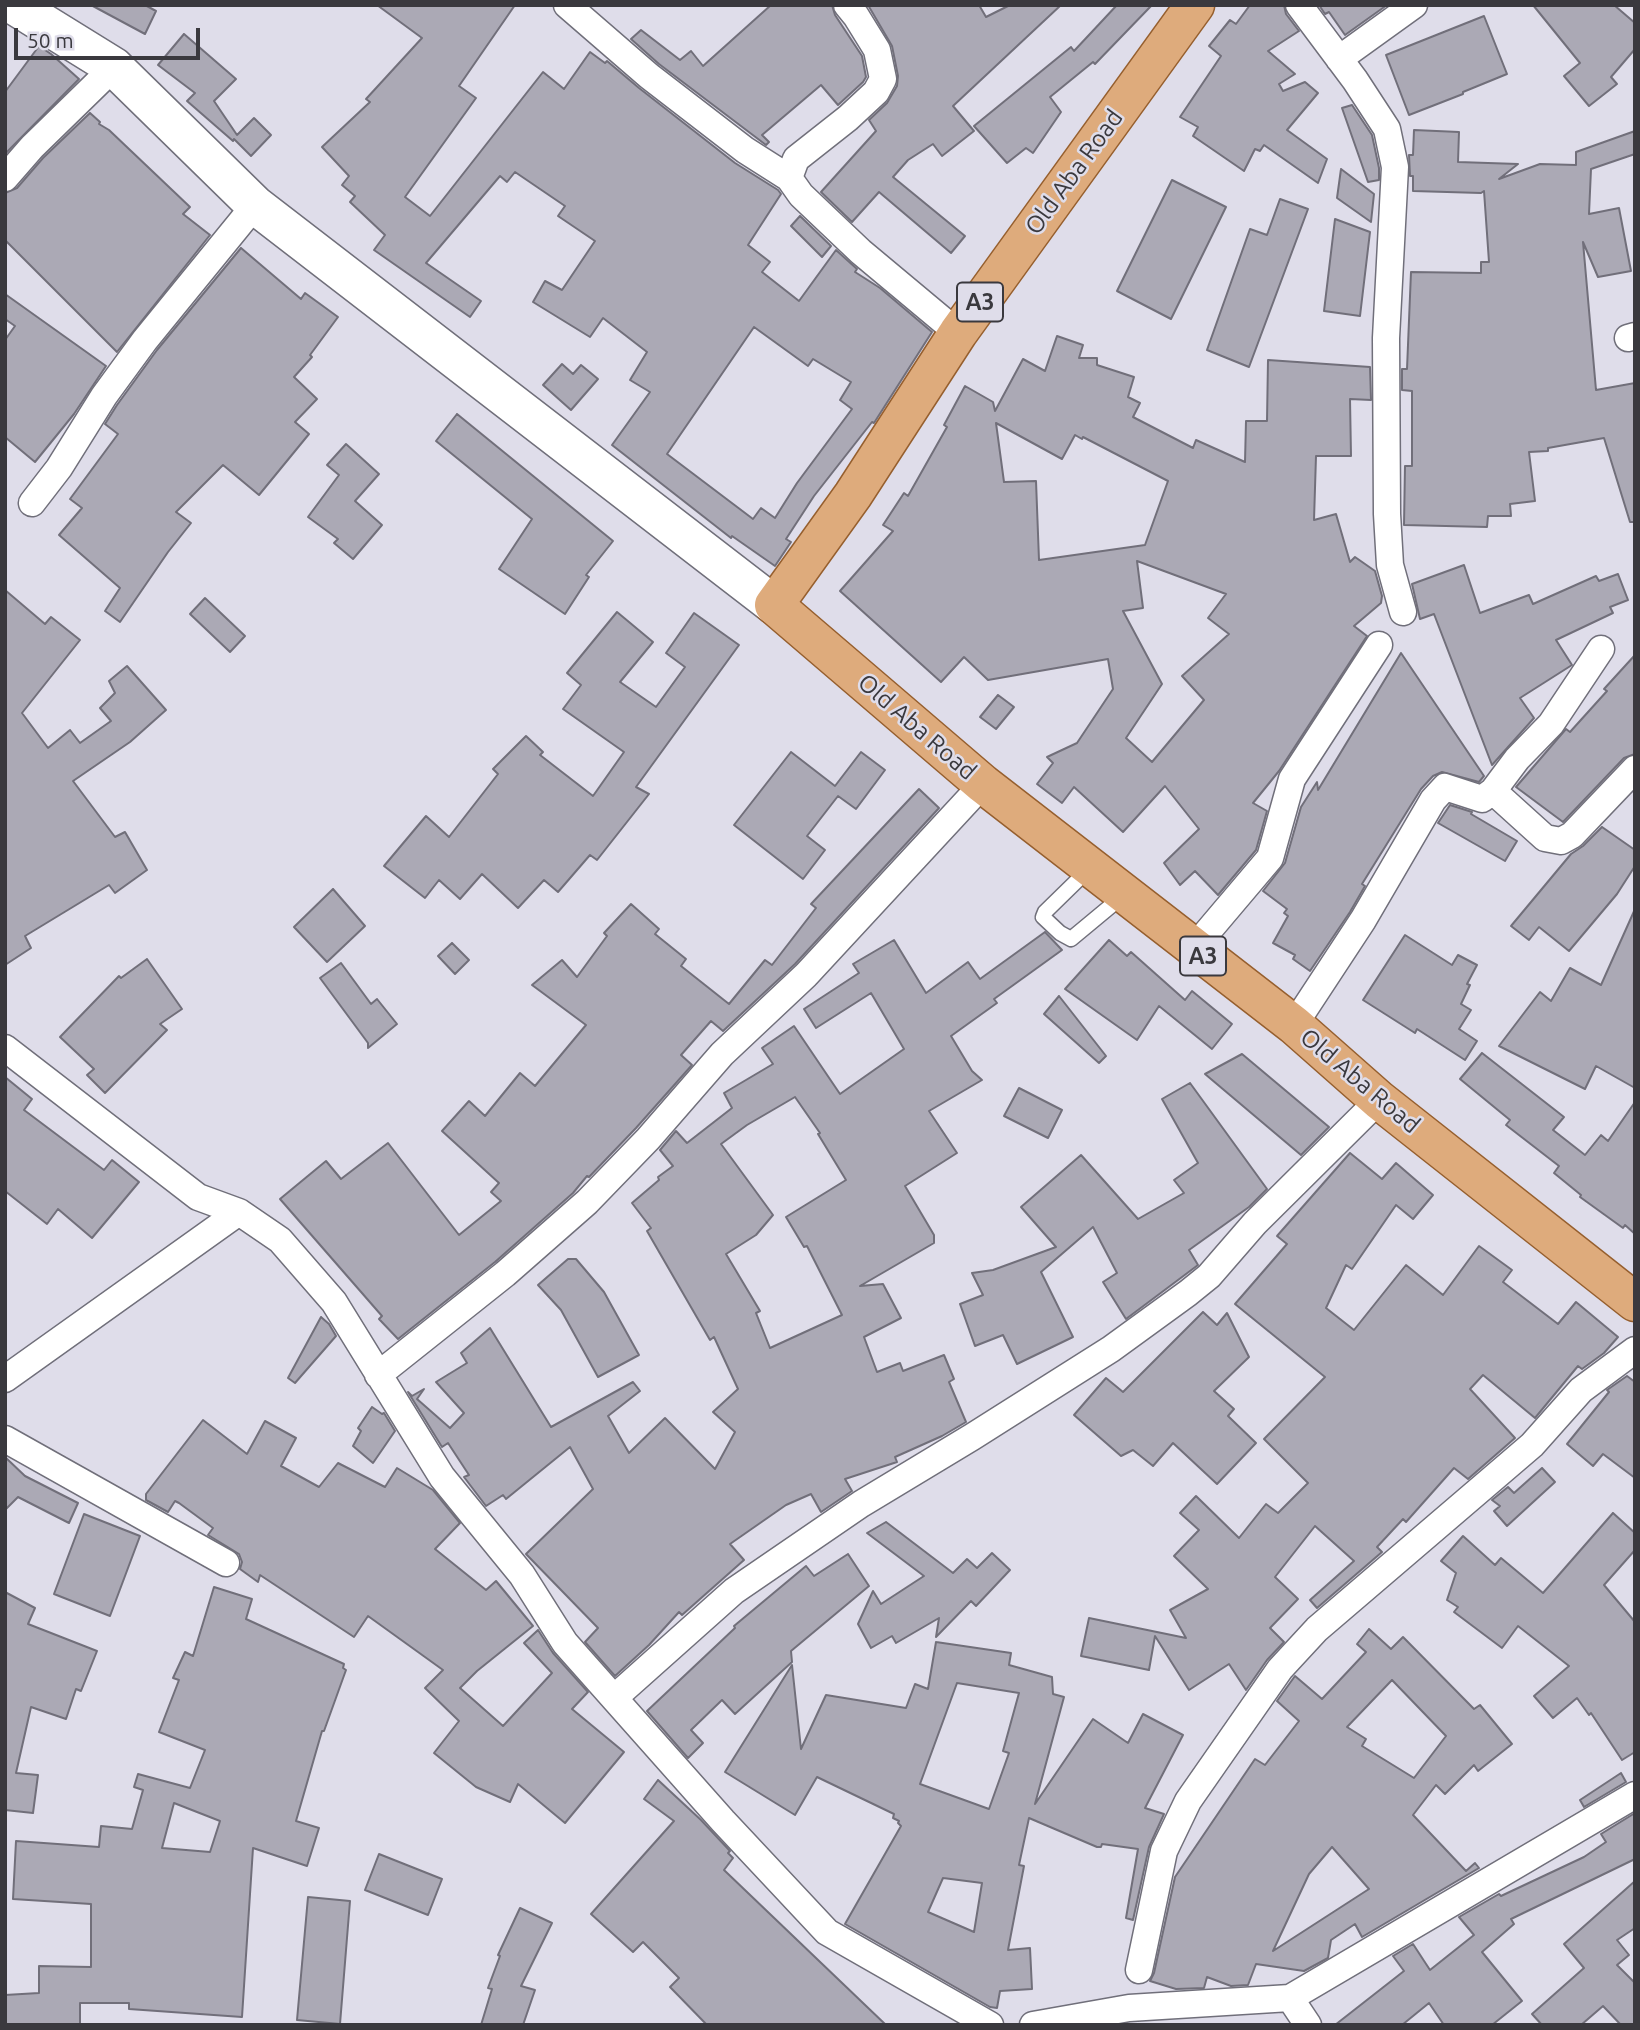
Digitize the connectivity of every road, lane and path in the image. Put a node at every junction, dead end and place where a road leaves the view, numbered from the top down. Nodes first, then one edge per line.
1 (15, 5) edge
2 (567, 5) edge
3 (847, 5) edge
4 (1195, 5) edge
5 (1298, 5) edge
6 (1414, 5) edge
7 (1339, 59) junction
8 (114, 67) junction
9 (5, 178) edge
10 (789, 178) junction
11 (256, 205) junction
12 (958, 333) junction
13 (32, 503) dead end
14 (774, 605) junction
15 (1403, 612) dead end
16 (1379, 645) dead end
17 (1601, 649) dead end
18 (1635, 769) edge
19 (983, 784) junction
20 (1493, 791) junction
21 (1090, 869) junction
22 (1124, 895) junction
23 (1193, 949) junction
24 (1294, 1025) junction
25 (5, 1048) edge
26 (1379, 1100) junction
27 (239, 1212) junction
28 (1635, 1303) edge
29 (1635, 1350) edge
30 (378, 1376) junction
31 (5, 1379) edge
32 (5, 1439) edge
33 (226, 1563) dead end
34 (614, 1698) junction
35 (1635, 1795) edge
36 (1139, 1970) dead end
37 (1290, 1998) junction
38 (1190, 2005) junction
39 (990, 2025) edge
40 (1033, 2025) edge
41 (1039, 2025) edge
42 (1308, 2025) edge

1 - 8 street
2 - 10 street
3 - 10 street
4 - 12 main road, Old Aba Road / A3
5 - 7 street
6 - 7 street
7 - 15 street
8 - 9 street
8 - 11 street
10 - 12 street
11 - 13 street
11 - 14 street
12 - 14 main road, Old Aba Road / A3
14 - 19 main road, Old Aba Road / A3
16 - 23 street
17 - 20 street
18 - 20 street
19 - 21 main road, Old Aba Road / A3
19 - 30 street
20 - 24 street
21 - 22 main road, Old Aba Road / A3
21 - 22 lane
22 - 23 main road, Old Aba Road / A3
23 - 24 main road, Old Aba Road / A3
24 - 26 main road, Old Aba Road / A3
25 - 27 street
26 - 28 main road, Old Aba Road / A3
26 - 34 street
27 - 30 street
27 - 31 street
29 - 36 street
30 - 34 street
32 - 33 street
34 - 39 street
35 - 37 street
37 - 38 street
37 - 42 street
38 - 40 street
38 - 41 street

